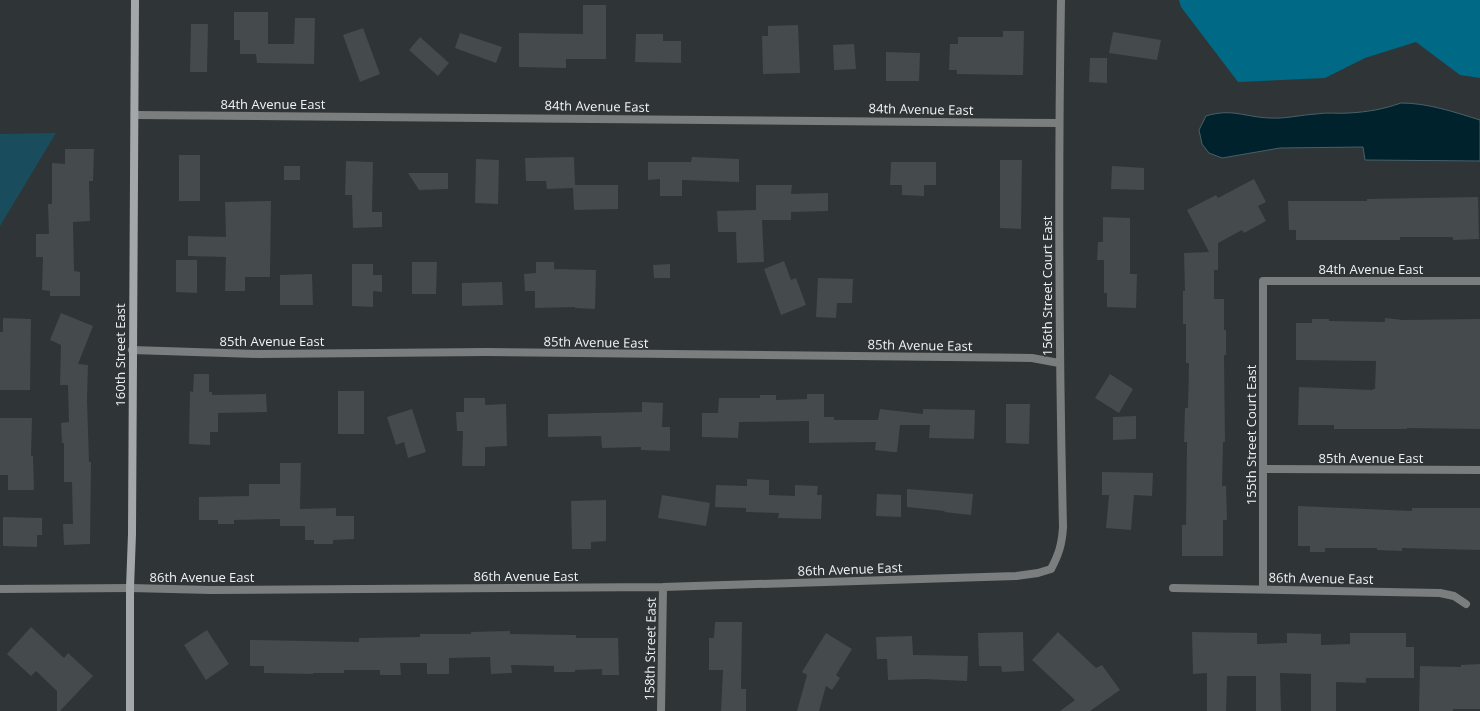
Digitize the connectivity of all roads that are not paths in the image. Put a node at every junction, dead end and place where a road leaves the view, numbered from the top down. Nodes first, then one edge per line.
1 (135, 0) edge
2 (1061, 0) edge
3 (135, 115) junction
4 (1059, 123) junction
5 (1263, 281) joint
6 (1480, 281) edge
7 (132, 350) junction
8 (1059, 363) junction
9 (1263, 470) junction
10 (1480, 470) edge
11 (1051, 569) joint
12 (130, 588) junction
13 (663, 588) junction
14 (1173, 588) dead end
15 (0, 589) edge
16 (1263, 589) junction
17 (1466, 604) dead end
18 (130, 711) edge
19 (661, 711) edge

1 - 3 main road, 160th Street East
2 - 4 street, 156th Street Court East
3 - 4 street, 84th Avenue East
3 - 7 main road, 160th Street East
4 - 8 street, 156th Street Court East
5 - 6 street, 84th Avenue East
5 - 9 street, 155th Street Court East
7 - 8 street, 85th Avenue East
7 - 12 main road, 160th Street East
8 - 11 street, 156th Street Court East
9 - 10 street, 85th Avenue East
9 - 16 street, 155th Street Court East
11 - 13 street, 86th Avenue East
12 - 13 street, 86th Avenue East
12 - 15 street, 86th Avenue East
12 - 18 main road, 160th Street East
13 - 19 street, 158th Street East
14 - 16 street, 86th Avenue East
16 - 17 street, 86th Avenue East

